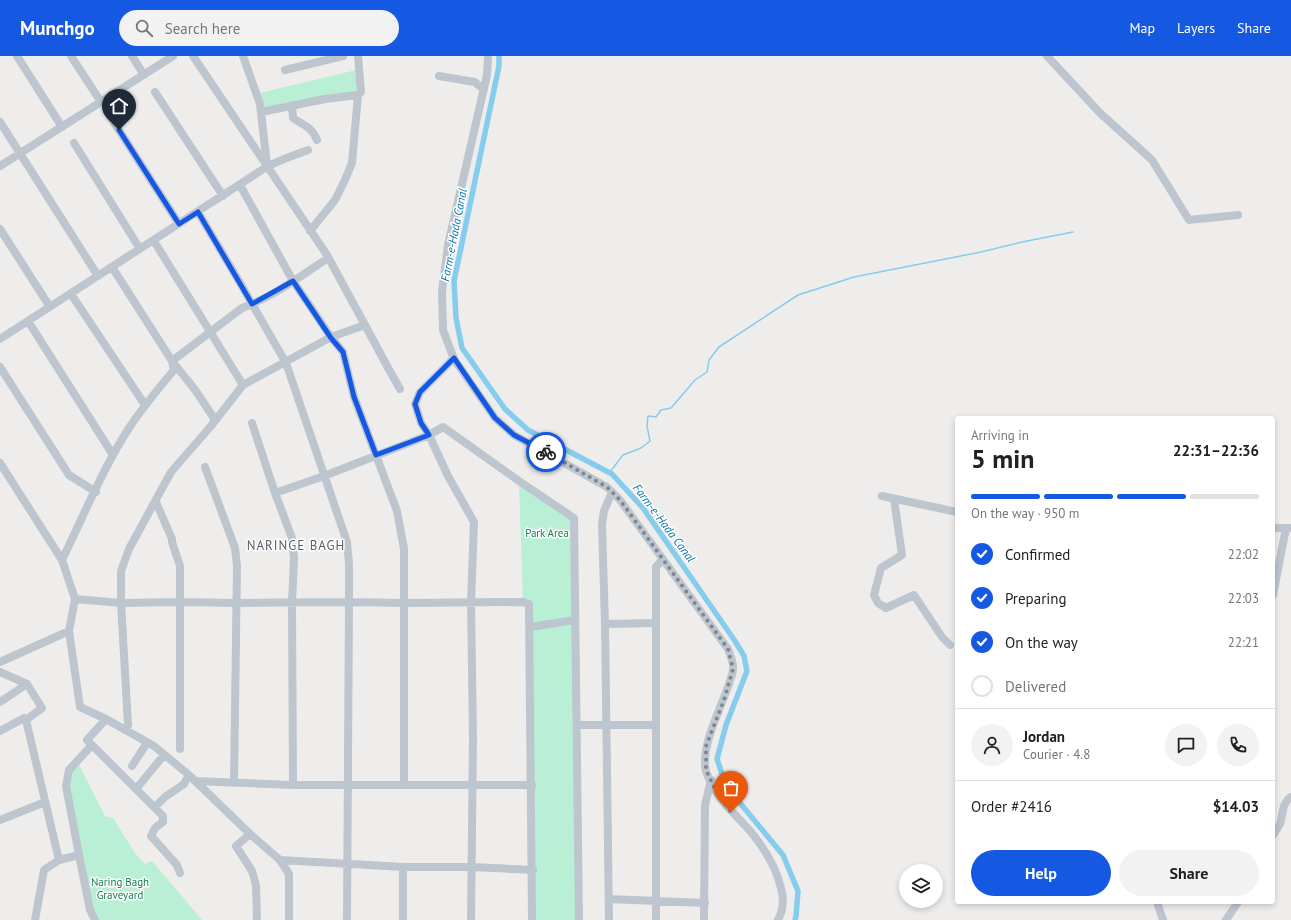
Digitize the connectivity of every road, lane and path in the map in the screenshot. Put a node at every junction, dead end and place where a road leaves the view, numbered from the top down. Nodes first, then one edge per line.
1 (17, 56) edge
2 (71, 56) edge
3 (132, 56) edge
4 (173, 56) edge
5 (193, 56) edge
6 (243, 56) edge
7 (343, 56) edge
8 (358, 56) edge
9 (488, 56) edge
10 (1046, 56) edge
11 (285, 70) dead end
12 (144, 75) junction
13 (439, 76) dead end
14 (484, 87) junction
15 (155, 92) dead end
16 (358, 95) junction
17 (101, 102) junction
18 (292, 105) junction
19 (261, 112) junction
20 (110, 116) dead end
21 (0, 122) edge
22 (62, 127) junction
23 (316, 140) dead end
24 (74, 143) dead end
25 (308, 150) dead end
26 (20, 153) junction
27 (0, 166) edge
28 (267, 168) junction
29 (240, 185) junction
30 (223, 196) junction
31 (198, 212) junction
32 (1238, 215) dead end
33 (179, 224) junction
34 (0, 229) edge
35 (310, 231) junction
36 (154, 241) junction
37 (140, 249) junction
38 (328, 258) junction
39 (112, 267) junction
40 (98, 276) junction
41 (293, 281) junction
42 (71, 294) junction
43 (252, 304) junction
44 (50, 307) junction
45 (28, 321) junction
46 (365, 325) junction
47 (211, 332) junction
48 (331, 338) junction
49 (0, 339) edge
50 (454, 358) junction
51 (172, 361) junction
52 (286, 363) junction
53 (0, 367) edge
54 (242, 385) junction
55 (400, 389) dead end
56 (145, 405) junction
57 (215, 420) junction
58 (252, 422) dead end
59 (429, 435) junction
60 (113, 455) junction
61 (376, 455) junction
62 (0, 463) edge
63 (205, 467) dead end
64 (324, 476) junction
65 (96, 492) junction
66 (612, 492) junction
67 (275, 493) junction
68 (882, 496) dead end
69 (894, 499) junction
70 (156, 502) junction
71 (955, 512) edge
72 (1275, 528) edge
73 (1288, 528) edge
74 (663, 559) junction
75 (62, 560) junction
76 (1275, 586) edge
77 (75, 599) junction
78 (180, 602) junction
79 (292, 602) junction
80 (349, 602) junction
81 (471, 602) junction
82 (120, 603) junction
83 (236, 603) junction
84 (404, 603) junction
85 (575, 620) junction
86 (656, 623) junction
87 (605, 624) junction
88 (530, 626) junction
89 (69, 631) junction
90 (950, 645) dead end
91 (0, 660) edge
92 (0, 672) edge
93 (27, 684) junction
94 (0, 702) edge
95 (106, 719) junction
96 (26, 720) junction
97 (577, 724) junction
98 (607, 725) junction
99 (656, 725) junction
100 (125, 730) junction
101 (0, 731) edge
102 (148, 743) junction
103 (92, 746) junction
104 (180, 749) dead end
105 (164, 755) junction
106 (132, 766) dead end
107 (189, 774) junction
108 (711, 780) junction
109 (195, 781) junction
110 (234, 783) junction
111 (349, 784) junction
112 (404, 784) junction
113 (473, 784) junction
114 (293, 785) junction
115 (532, 785) junction
116 (136, 789) junction
117 (1291, 797) edge
118 (45, 802) junction
119 (155, 807) junction
120 (0, 820) edge
121 (1275, 832) edge
122 (250, 834) junction
123 (78, 855) junction
124 (59, 860) junction
125 (280, 860) junction
126 (347, 864) junction
127 (403, 867) junction
128 (472, 867) junction
129 (533, 870) junction
130 (180, 873) dead end
131 (609, 899) junction
132 (656, 901) junction
133 (705, 903) junction
134 (1158, 904) edge
135 (1237, 904) edge
136 (35, 920) edge
137 (95, 920) edge
138 (258, 920) edge
139 (288, 920) edge
140 (347, 920) edge
141 (403, 920) edge
142 (471, 920) edge
143 (532, 920) edge
144 (579, 920) edge
145 (608, 920) edge
146 (656, 920) edge
147 (704, 920) edge
148 (778, 920) edge
149 (1163, 920) edge
150 (1226, 920) edge

1 - 22 street
2 - 17 street
3 - 12 street
4 - 12 street
5 - 28 street
6 - 19 street
7 - 11 street
8 - 16 street
9 - 14 street
10 - 32 street
12 - 17 street
13 - 14 street
14 - 50 street
15 - 30 street
16 - 18 street
16 - 35 street
17 - 22 street
18 - 19 street
18 - 23 street
19 - 28 street
20 - 33 street
21 - 26 street
22 - 26 street
24 - 37 street
25 - 28 street
26 - 27 street
26 - 40 street
28 - 29 street
28 - 35 street
29 - 30 street
29 - 41 street
30 - 31 street
31 - 33 street
31 - 43 street
33 - 36 street
34 - 44 street
35 - 38 street
36 - 37 street
36 - 47 street
37 - 39 street
38 - 41 street
38 - 46 street
39 - 40 street
39 - 51 street
40 - 42 street
41 - 43 street
41 - 48 street
42 - 44 street
42 - 56 street
43 - 47 street
43 - 52 street
44 - 45 street
45 - 49 street
45 - 60 street
46 - 48 street
46 - 55 street
47 - 51 street
47 - 54 street
48 - 52 street
48 - 61 street
50 - 59 street
50 - 66 street
51 - 56 street
51 - 57 street
52 - 54 street
52 - 64 street
53 - 65 street
54 - 57 street
56 - 60 street
57 - 70 street
58 - 67 street
59 - 61 street
59 - 81 street
59 - 85 street
60 - 65 street
61 - 64 street
61 - 84 street
62 - 75 street
63 - 83 street
64 - 67 street
64 - 80 street
65 - 75 street
66 - 74 street
66 - 87 street
67 - 79 street
68 - 69 street
69 - 71 street
69 - 90 street
70 - 78 street
70 - 82 street
72 - 73 street
73 - 76 street
74 - 86 street
74 - 108 street
75 - 77 street
77 - 82 street
77 - 89 street
78 - 82 street
78 - 83 street
78 - 104 street
79 - 80 street
79 - 83 street
79 - 114 street
80 - 84 street
80 - 111 street
81 - 84 street
81 - 88 street
81 - 113 street
82 - 100 street
83 - 110 street
84 - 112 street
85 - 88 street
85 - 97 street
86 - 87 street
86 - 99 street
87 - 98 street
88 - 115 street
89 - 91 street
89 - 95 street
92 - 93 street
93 - 94 street
93 - 96 street
95 - 100 street
95 - 103 street
96 - 101 street
96 - 118 street
97 - 98 street
97 - 144 street
98 - 99 street
98 - 131 street
99 - 132 street
100 - 102 street
102 - 105 street
102 - 106 street
103 - 116 street
103 - 123 street
105 - 107 street
105 - 116 street
107 - 109 street
107 - 119 street
108 - 133 street
108 - 148 street
109 - 110 street
109 - 122 street
110 - 114 street
111 - 112 street
111 - 114 street
111 - 126 street
112 - 113 street
113 - 115 street
113 - 128 street
115 - 129 street
116 - 119 street
117 - 121 street
118 - 120 street
118 - 124 street
119 - 130 street
122 - 125 street
122 - 138 street
123 - 124 street
123 - 137 street
124 - 136 street
125 - 126 street
125 - 139 street
126 - 127 street
126 - 140 street
127 - 128 street
127 - 141 street
128 - 129 street
128 - 142 street
129 - 143 street
131 - 132 street
131 - 145 street
132 - 133 street
132 - 146 street
133 - 147 street
134 - 149 street
135 - 150 street

